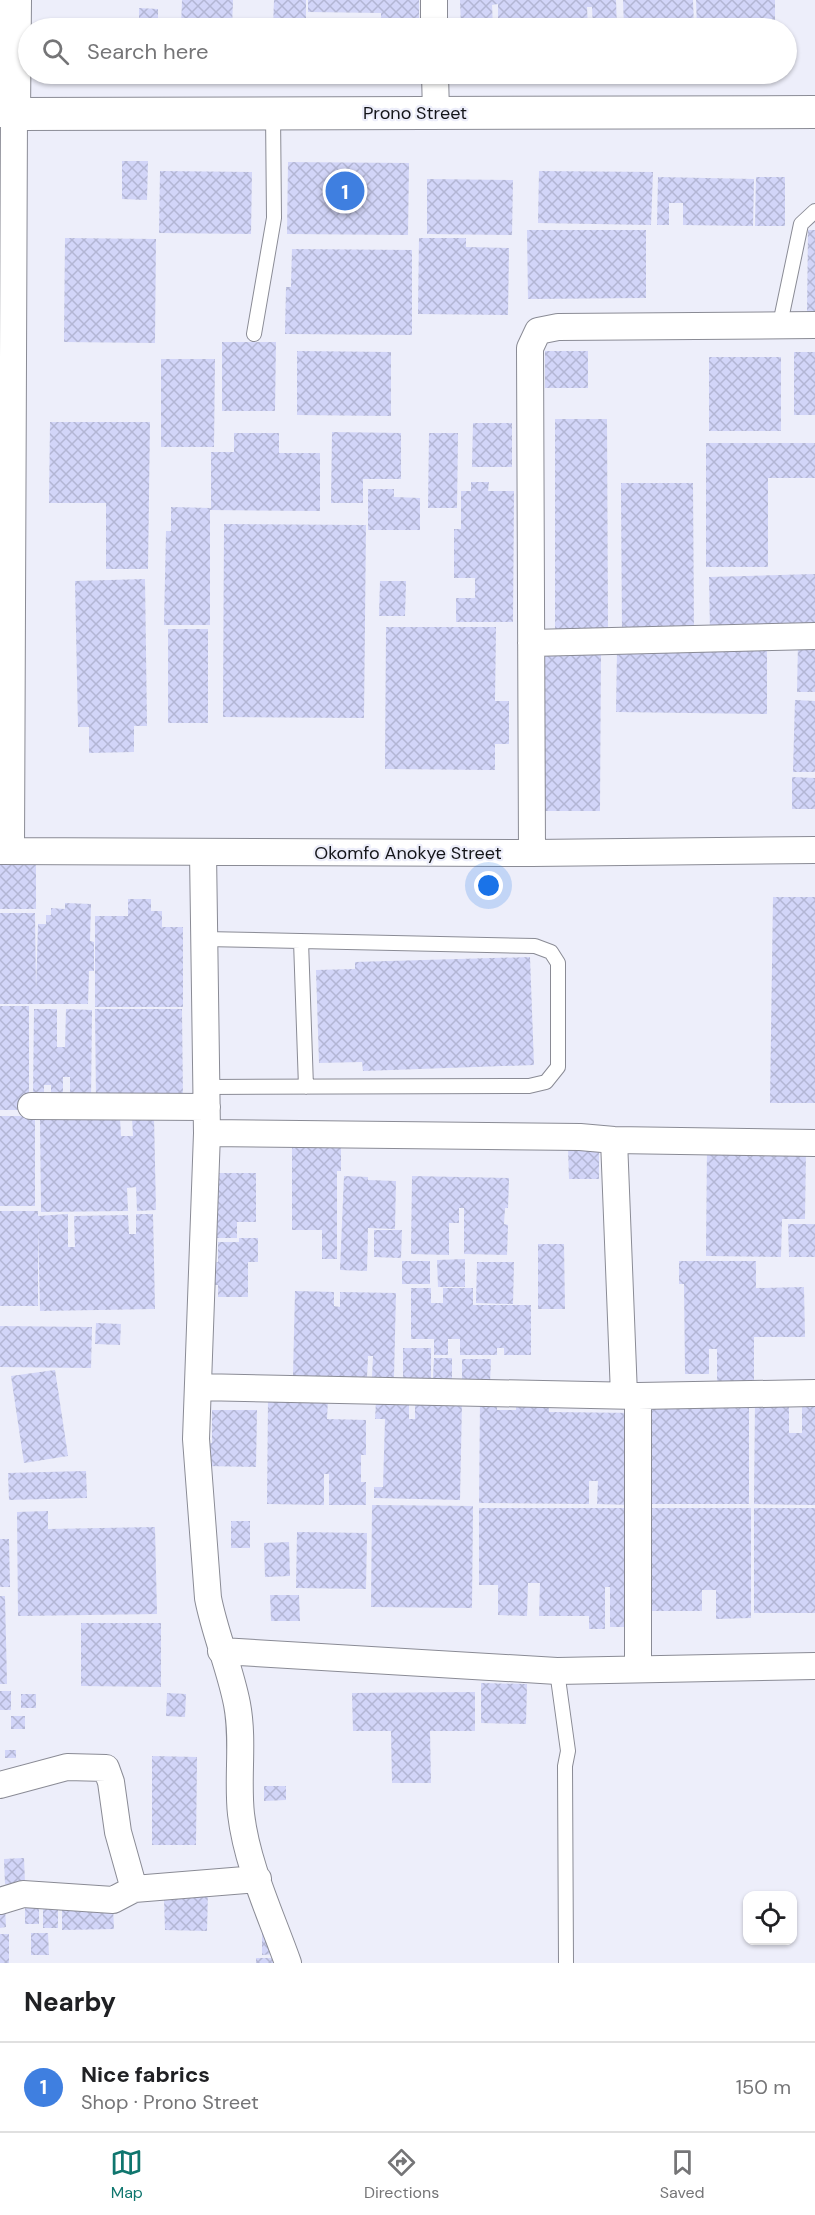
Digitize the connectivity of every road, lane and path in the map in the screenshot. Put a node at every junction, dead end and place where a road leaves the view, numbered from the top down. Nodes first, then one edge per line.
1 (15, 0) edge
2 (434, 0) edge
3 (434, 18) edge
4 (435, 84) edge
5 (815, 112) edge
6 (273, 113) junction
7 (436, 113) junction
8 (7, 114) edge
9 (815, 211) edge
10 (780, 324) junction
11 (815, 325) edge
12 (254, 334) dead end
13 (815, 636) edge
14 (531, 643) junction
15 (815, 850) edge
16 (5, 851) edge
17 (203, 852) junction
18 (532, 853) junction
19 (204, 939) junction
20 (301, 941) junction
21 (306, 1087) junction
22 (206, 1097) junction
23 (31, 1106) dead end
24 (207, 1133) junction
25 (614, 1140) junction
26 (815, 1143) edge
27 (198, 1388) junction
28 (815, 1393) edge
29 (631, 1396) junction
30 (221, 1651) junction
31 (815, 1666) edge
32 (638, 1669) junction
33 (556, 1671) junction
34 (0, 1785) edge
35 (258, 1879) junction
36 (134, 1888) junction
37 (0, 1901) edge
38 (288, 1963) edge
39 (566, 1963) edge

1 - 8 street
2 - 3 street
4 - 7 street
5 - 7 street, Prono Street
6 - 7 street, Prono Street
6 - 8 street, Prono Street
6 - 12 lane
8 - 16 street
9 - 10 lane
10 - 11 street
10 - 14 street
13 - 14 street
14 - 18 street
15 - 18 street, Okomfo Anokye Street
16 - 17 street, Okomfo Anokye Street
17 - 18 street, Okomfo Anokye Street
17 - 19 street
19 - 20 lane
19 - 22 street
20 - 21 lane
20 - 21 lane
21 - 22 lane
22 - 23 street
22 - 24 street
24 - 25 street
24 - 27 street
25 - 26 street
25 - 29 street
27 - 29 street
27 - 30 street
28 - 29 street
29 - 32 street
30 - 33 street
30 - 35 street
31 - 32 street
32 - 33 street
33 - 39 lane
34 - 36 street
35 - 36 street
35 - 38 street
36 - 37 street

